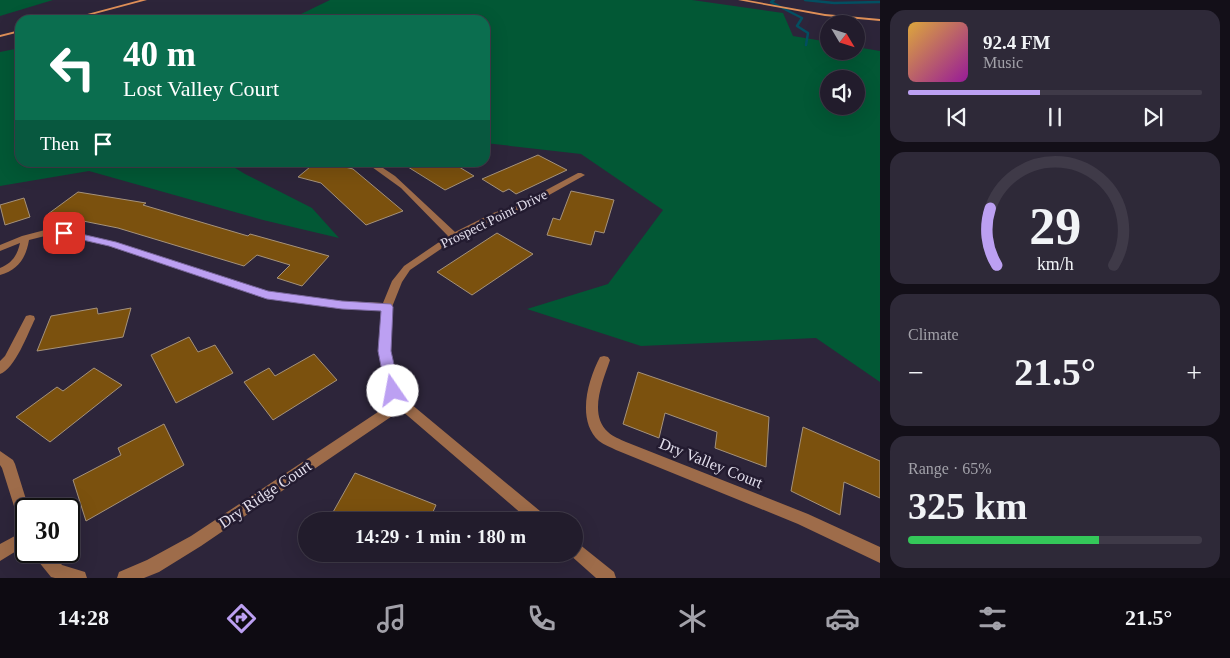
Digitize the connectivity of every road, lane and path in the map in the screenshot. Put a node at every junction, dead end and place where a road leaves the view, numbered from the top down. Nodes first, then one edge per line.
1 (145, 0) edge
2 (740, 0) edge
3 (86, 15) edge
4 (880, 20) edge
5 (15, 32) edge
6 (0, 36) edge
7 (378, 167) edge
8 (581, 175) dead end
9 (454, 236) junction
10 (24, 238) junction
11 (0, 248) edge
12 (0, 272) edge
13 (387, 307) junction
14 (30, 319) dead end
15 (604, 360) dead end
16 (0, 369) edge
17 (401, 403) junction
18 (0, 457) edge
19 (19, 498) edge
20 (530, 512) edge
21 (15, 544) edge
22 (0, 554) edge
23 (880, 555) edge
24 (583, 557) edge
25 (49, 563) edge
26 (79, 578) edge
27 (125, 578) edge
28 (608, 578) edge

1 - 3 main road
2 - 4 main road
5 - 6 main road
7 - 9 street
8 - 9 street, Prospect Point Drive
9 - 13 street, Prospect Point Drive
10 - 11 street
10 - 12 street
10 - 13 street
13 - 17 street, Prospect Point Drive
14 - 16 street
15 - 23 street, Dry Valley Court
17 - 20 street, Prospect Point Drive
17 - 27 street, Dry Ridge Court
18 - 19 street
21 - 22 street
24 - 28 street
25 - 26 street

